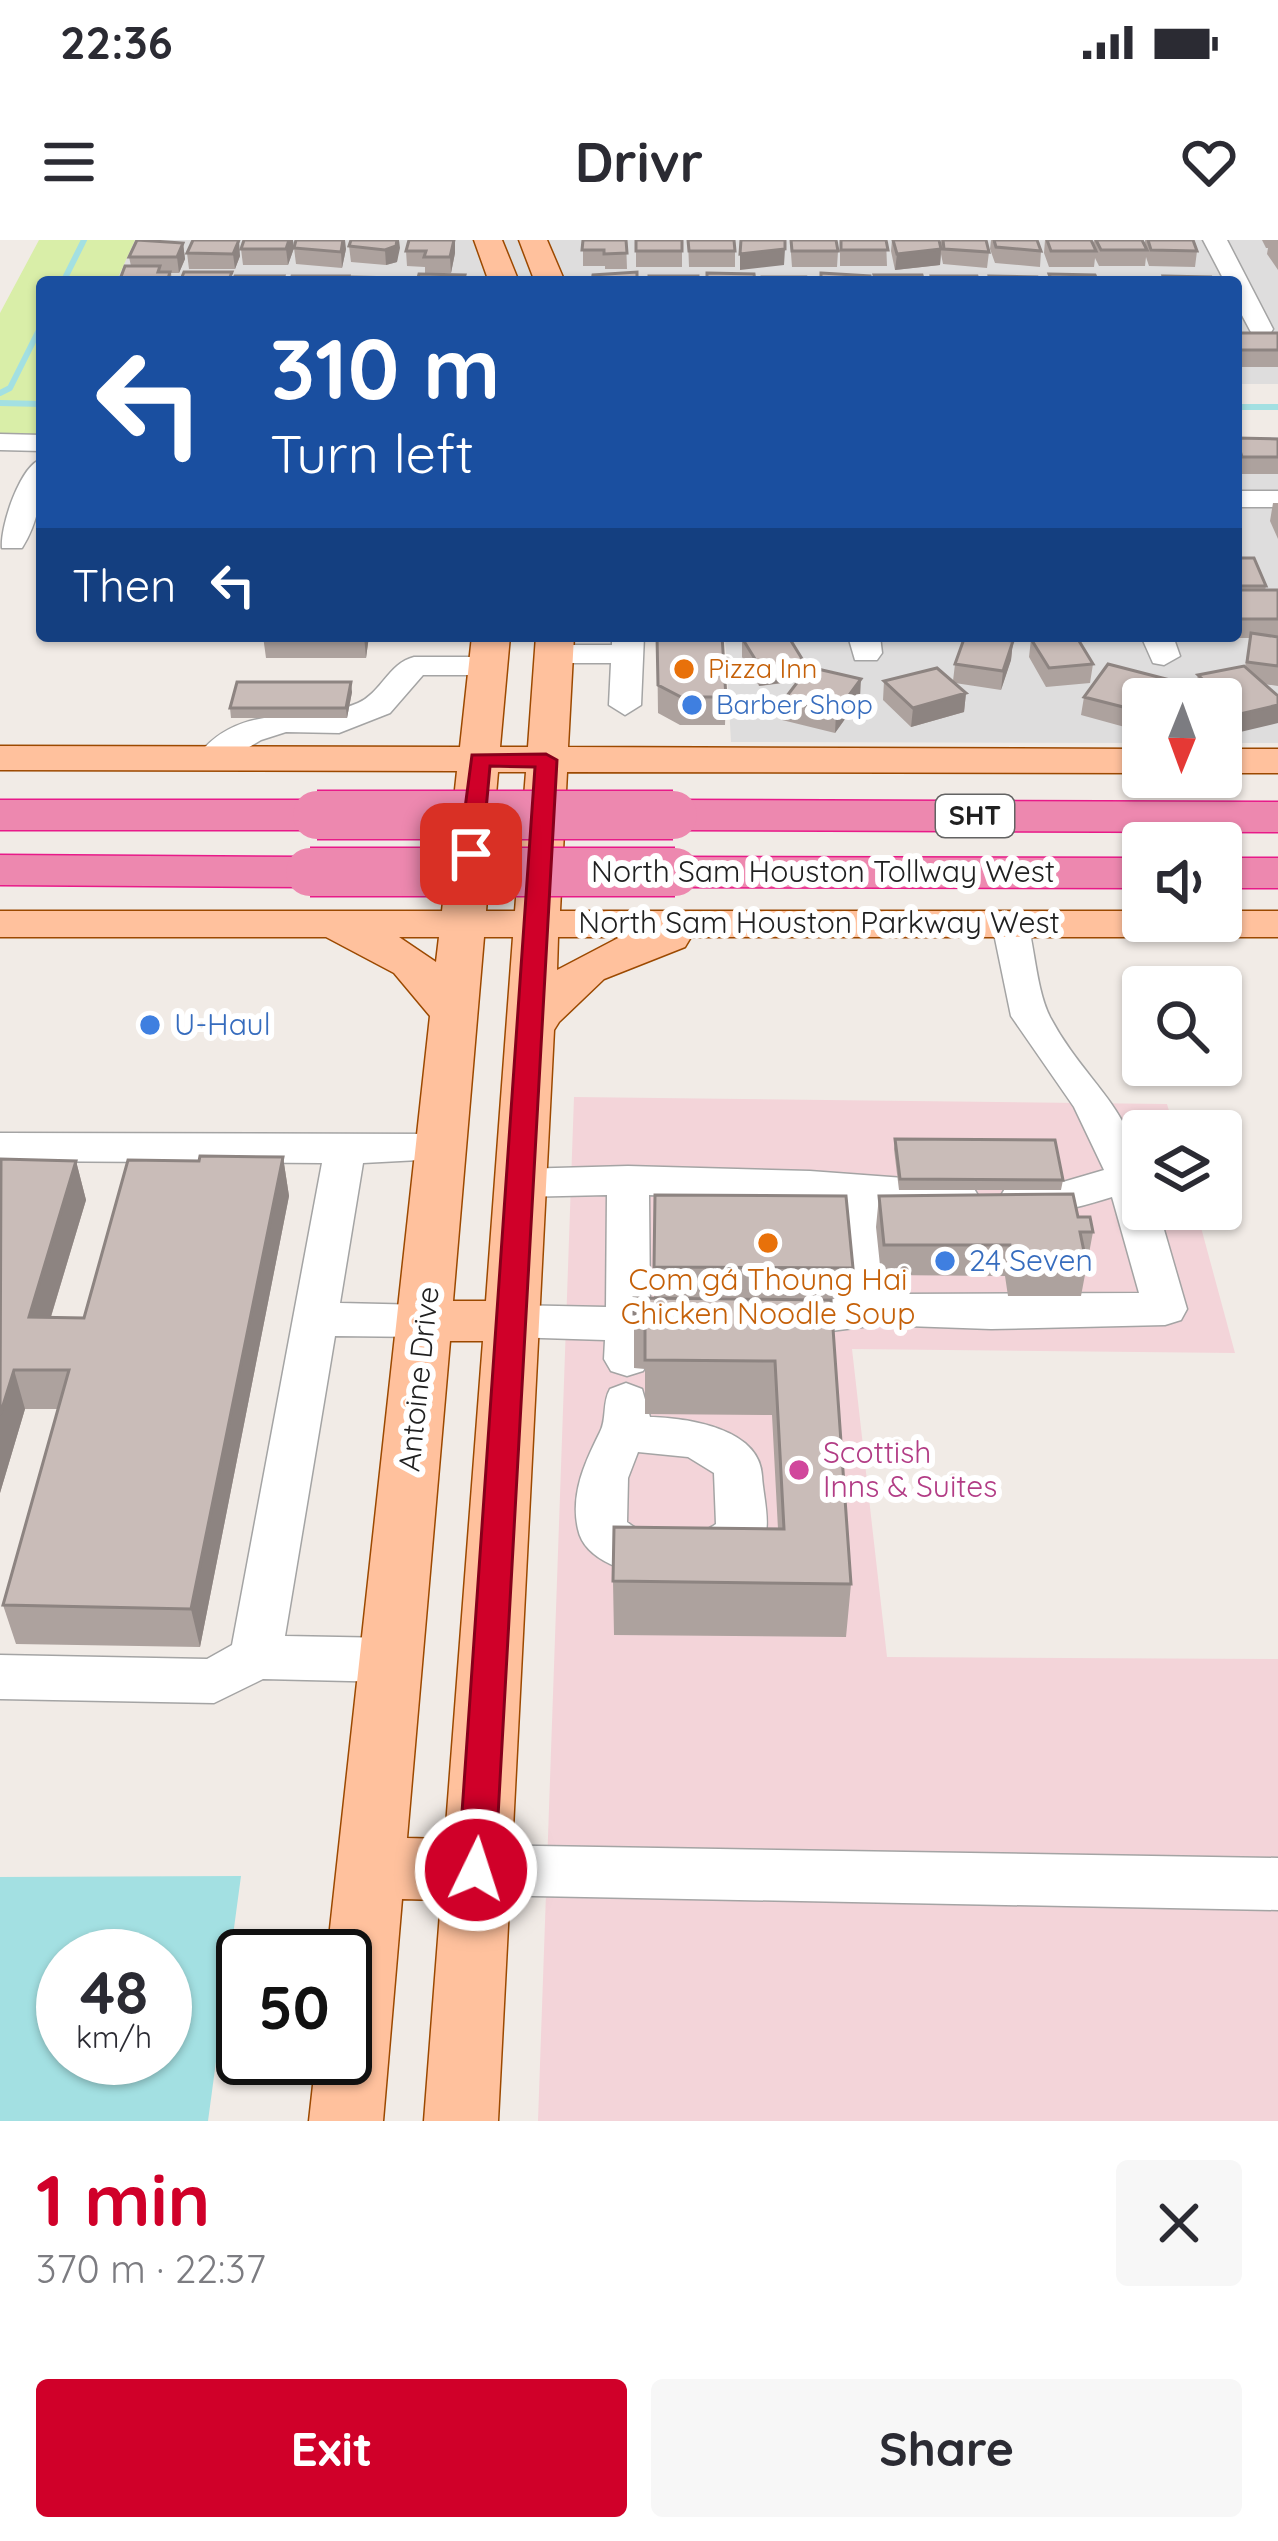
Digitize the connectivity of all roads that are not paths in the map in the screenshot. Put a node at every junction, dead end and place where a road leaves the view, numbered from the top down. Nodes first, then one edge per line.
1 (488, 240) edge
2 (533, 240) edge
3 (1215, 240) edge
4 (502, 276) edge
5 (548, 276) edge
6 (1232, 276) edge
7 (1242, 296) edge
8 (1258, 329) edge
9 (0, 442) edge
10 (36, 442) edge
11 (36, 486) edge
12 (1242, 500) edge
13 (1278, 500) edge
14 (18, 542) edge
15 (628, 645) edge
16 (417, 651) edge
17 (553, 661) edge
18 (489, 663) edge
19 (626, 706) dead end
20 (283, 722) junction
21 (0, 758) edge
22 (212, 759) junction
23 (341, 760) junction
24 (480, 760) junction
25 (546, 760) junction
26 (700, 761) junction
27 (1122, 761) edge
28 (1242, 761) edge
29 (1278, 761) edge
30 (0, 815) edge
31 (1278, 817) edge
32 (0, 870) edge
33 (1122, 873) edge
34 (1242, 873) edge
35 (1278, 873) edge
36 (536, 923) junction
37 (722, 923) junction
38 (1010, 923) junction
39 (0, 924) edge
40 (311, 924) junction
41 (464, 924) junction
42 (1278, 924) edge
43 (454, 1017) junction
44 (528, 1032) junction
45 (0, 1148) edge
46 (442, 1148) junction
47 (345, 1149) junction
48 (1122, 1164) edge
49 (1122, 1179) edge
50 (628, 1180) junction
51 (519, 1183) junction
52 (862, 1192) junction
53 (1143, 1230) edge
54 (878, 1309) junction
55 (317, 1319) junction
56 (424, 1321) junction
57 (510, 1321) junction
58 (627, 1379) junction
59 (256, 1657) junction
60 (392, 1660) junction
61 (0, 1677) edge
62 (370, 1868) junction
63 (476, 1870) junction
64 (1278, 1884) edge
65 (346, 2121) edge
66 (461, 2121) edge

1 - 4 main road
2 - 5 main road
3 - 6 street
7 - 8 street
9 - 10 street
11 - 14 street
12 - 13 street
15 - 17 street
15 - 19 street
16 - 18 street
16 - 20 street
17 - 25 main road
17 - 26 main road
18 - 23 main road
18 - 24 main road, Antoine Drive
20 - 22 street
20 - 23 street
21 - 22 main road
22 - 23 main road
23 - 24 main road
23 - 40 main road
24 - 25 main road
24 - 41 main road, Antoine Drive
25 - 26 main road
25 - 36 main road
26 - 27 main road
26 - 37 main road
28 - 29 main road
30 - 31 highway, North Sam Houston Tollway West / SHT, bridge
32 - 33 highway, North Sam Houston Tollway West / SHT, bridge
34 - 35 highway
36 - 37 main road, North Sam Houston Parkway West
36 - 41 main road, North Sam Houston Parkway West
36 - 44 main road
37 - 38 main road, North Sam Houston Parkway West
37 - 44 main road
38 - 42 main road, North Sam Houston Parkway West
38 - 48 street
39 - 40 main road, North Sam Houston Parkway West
40 - 41 main road, North Sam Houston Parkway West
40 - 43 main road
41 - 43 main road, Antoine Drive
43 - 46 main road, Antoine Drive
44 - 51 main road
45 - 47 street
46 - 47 street
46 - 56 main road, Antoine Drive
47 - 55 street
49 - 52 street
50 - 51 street
50 - 52 street
50 - 58 street
51 - 57 main road
52 - 54 street
53 - 54 street
54 - 58 street
55 - 56 street
55 - 59 street
56 - 57 main road
56 - 60 main road, Antoine Drive
57 - 58 street
57 - 63 main road
59 - 60 street
59 - 61 street
60 - 62 main road, Antoine Drive
62 - 63 main road
62 - 65 main road, Antoine Drive
63 - 64 street
63 - 66 main road

